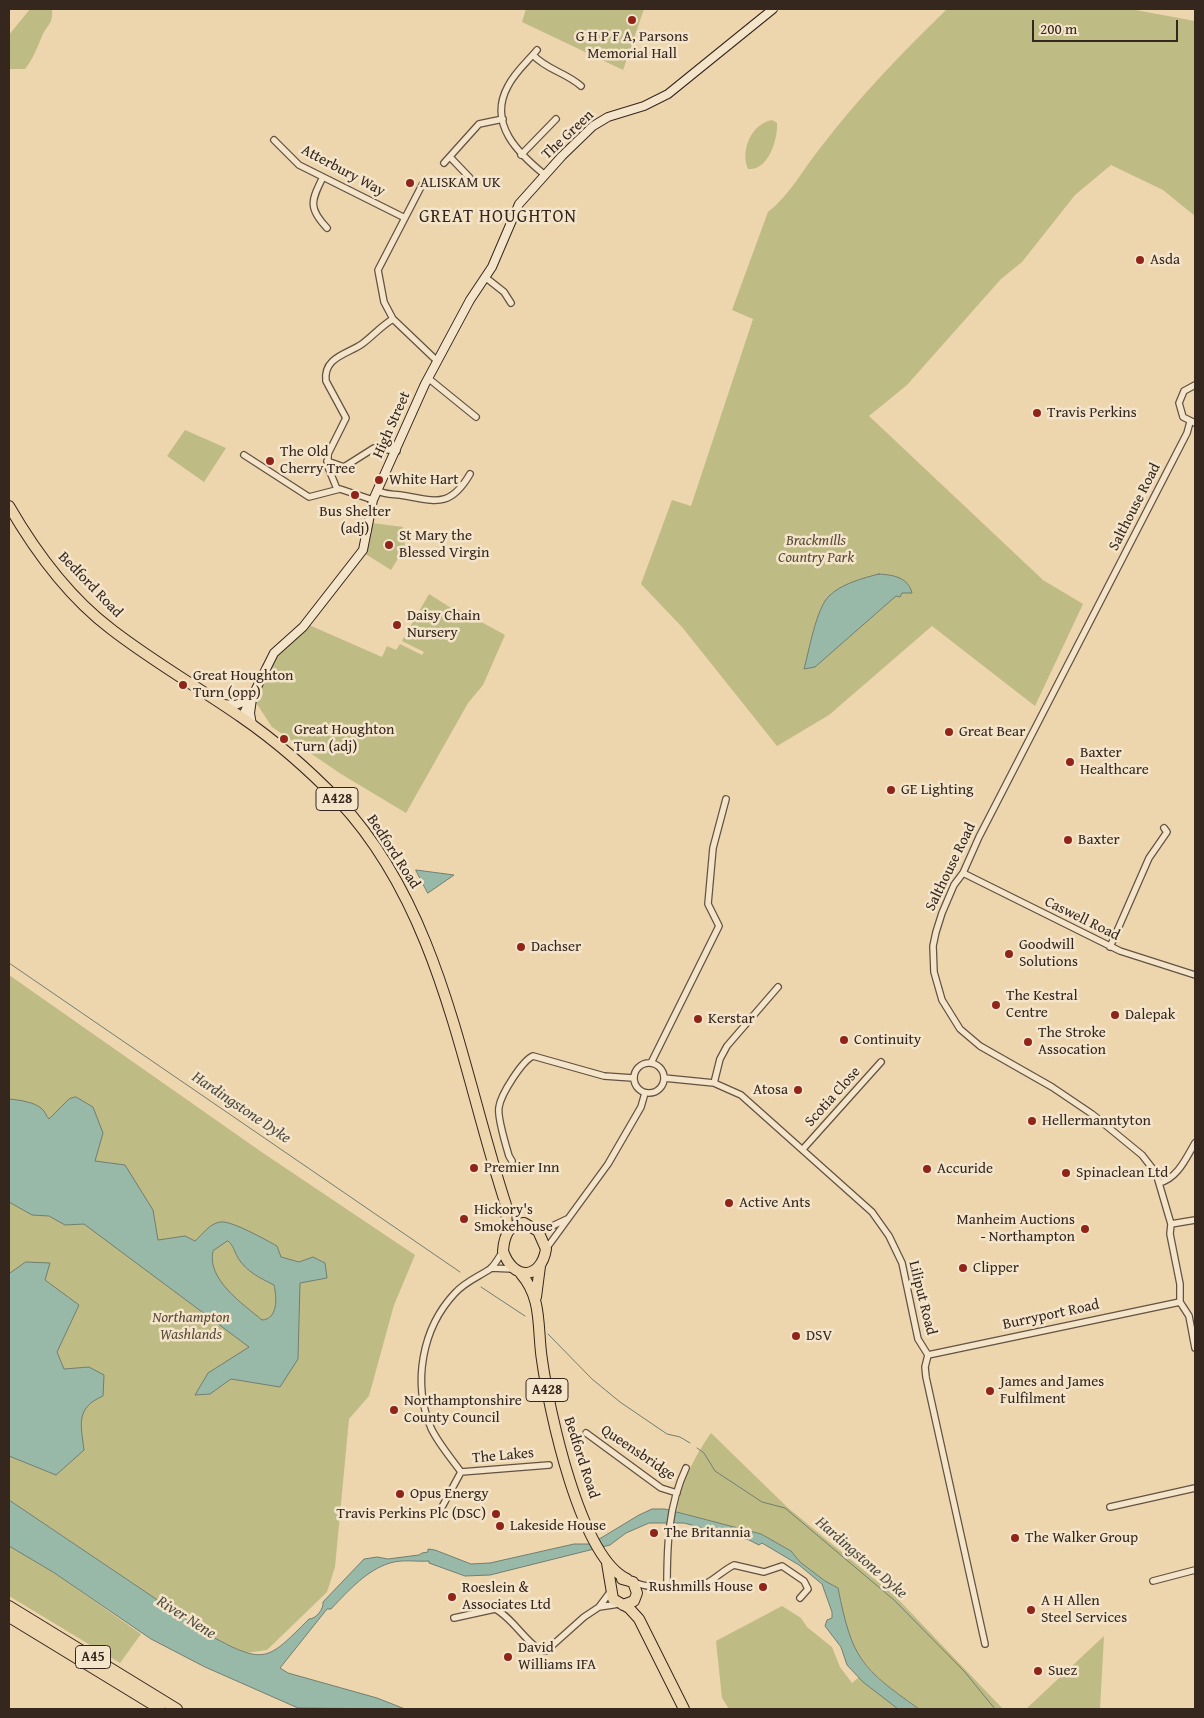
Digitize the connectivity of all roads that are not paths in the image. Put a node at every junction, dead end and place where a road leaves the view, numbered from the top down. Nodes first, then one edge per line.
1 (773, 9) edge
2 (537, 50) dead end
3 (533, 55) junction
4 (581, 86) dead end
5 (503, 119) junction
6 (556, 120) dead end
7 (274, 140) dead end
8 (521, 155) junction
9 (450, 157) junction
10 (444, 163) dead end
11 (545, 175) junction
12 (323, 177) junction
13 (470, 178) dead end
14 (422, 185) dead end
15 (405, 218) junction
16 (327, 228) dead end
17 (492, 267) joint
18 (485, 277) junction
19 (513, 291) dead end
20 (507, 295) junction
21 (511, 303) dead end
22 (393, 319) junction
23 (436, 360) junction
24 (426, 381) junction
25 (1195, 386) edge
26 (476, 417) dead end
27 (1192, 422) edge
28 (397, 451) junction
29 (244, 455) dead end
30 (327, 461) junction
31 (470, 474) dead end
32 (336, 489) junction
33 (378, 491) junction
34 (373, 500) junction
35 (9, 506) edge
36 (252, 698) junction
37 (222, 704) junction
38 (242, 717) junction
39 (252, 725) junction
40 (726, 799) dead end
41 (1164, 828) dead end
42 (963, 873) junction
43 (1110, 947) junction
44 (1195, 976) edge
45 (778, 987) dead end
46 (880, 1062) dead end
47 (651, 1063) junction
48 (633, 1078) junction
49 (664, 1078) junction
50 (714, 1083) junction
51 (645, 1093) junction
52 (1195, 1143) edge
53 (803, 1149) junction
54 (512, 1161) dead end
55 (1160, 1183) junction
56 (506, 1205) junction
57 (569, 1218) junction
58 (1195, 1220) edge
59 (1171, 1224) junction
60 (529, 1225) junction
61 (507, 1232) junction
62 (546, 1249) junction
63 (503, 1251) junction
64 (540, 1266) junction
65 (491, 1268) junction
66 (517, 1271) junction
67 (536, 1297) junction
68 (1180, 1302) junction
69 (1195, 1348) edge
70 (928, 1355) junction
71 (586, 1433) dead end
72 (549, 1465) dead end
73 (686, 1468) dead end
74 (460, 1472) junction
75 (1195, 1488) edge
76 (677, 1493) junction
77 (442, 1507) dead end
78 (1110, 1507) dead end
79 (607, 1563) junction
80 (1195, 1570) edge
81 (630, 1581) junction
82 (1153, 1581) dead end
83 (667, 1587) junction
84 (652, 1588) junction
85 (611, 1590) junction
86 (636, 1597) junction
87 (800, 1598) dead end
88 (622, 1605) junction
89 (9, 1606) edge
90 (599, 1607) junction
91 (9, 1617) edge
92 (454, 1618) dead end
93 (639, 1619) junction
94 (985, 1644) dead end
95 (160, 1709) edge
96 (177, 1709) edge
97 (684, 1709) edge

1 - 11 street, The Green
2 - 3 street
3 - 4 street
3 - 5 street
5 - 8 street
5 - 9 street
6 - 8 street
7 - 12 street, Atterbury Way
8 - 11 street
9 - 10 street
9 - 13 street
11 - 17 street, The Green
12 - 15 street, Atterbury Way
12 - 16 street
14 - 15 street
15 - 22 street
17 - 18 street, High Street
18 - 20 street
18 - 23 street, High Street
19 - 20 street
20 - 21 street
22 - 23 street
22 - 30 street
23 - 24 street, High Street
24 - 26 street
24 - 28 street, High Street
25 - 27 street
27 - 42 street, Salthouse Road
28 - 30 street
28 - 33 street, High Street
29 - 32 street
30 - 32 street
31 - 33 street
32 - 34 street
33 - 34 street, High Street
34 - 36 street, High Street
35 - 37 highway, Bedford Road / A428
36 - 37 street
36 - 38 street, High Street
36 - 39 street
37 - 38 highway, Bedford Road / A428
38 - 39 highway, Bedford Road / A428
39 - 56 highway, Bedford Road / A428
40 - 47 street
41 - 43 street
42 - 43 street, Caswell Road
42 - 55 street, Salthouse Road
43 - 44 street, Caswell Road
45 - 50 street
46 - 53 street, Scotia Close
47 - 48 street
47 - 49 street
48 - 51 street
48 - 54 street
49 - 50 street, Liliput Road
49 - 51 street
50 - 53 street, Liliput Road
51 - 57 street
52 - 55 street
53 - 70 street, Liliput Road
55 - 59 street, Salthouse Road
56 - 60 highway, Bedford Road / A428
56 - 61 highway, Bedford Road / A428
57 - 60 street
57 - 62 street
58 - 59 street
59 - 68 street, Salthouse Road
60 - 61 highway
60 - 62 highway
61 - 63 highway
62 - 64 highway
63 - 65 street, The Lakes
63 - 66 highway
64 - 66 highway
64 - 67 highway, Bedford Road / A428
65 - 66 street
65 - 74 street, The Lakes
66 - 67 highway, Bedford Road / A428
67 - 79 highway, Bedford Road / A428
68 - 69 street, Salthouse Road
68 - 70 street, Burryport Road
70 - 94 street, Liliput Road
71 - 76 street, Queensbridge
72 - 74 street, The Lakes
73 - 76 street, Queensbridge
74 - 77 street
75 - 78 street
76 - 83 street, Queensbridge
79 - 81 highway, Bedford Road / A428
79 - 85 highway, Bedford Road / A428
80 - 82 street
81 - 84 street
81 - 85 highway
81 - 86 highway
83 - 84 street
83 - 87 street
84 - 86 street
85 - 88 highway
85 - 90 street
86 - 88 highway
86 - 93 highway
88 - 90 street
88 - 93 highway
89 - 96 highway, A45
90 - 92 street
91 - 95 highway, A45
93 - 97 highway

